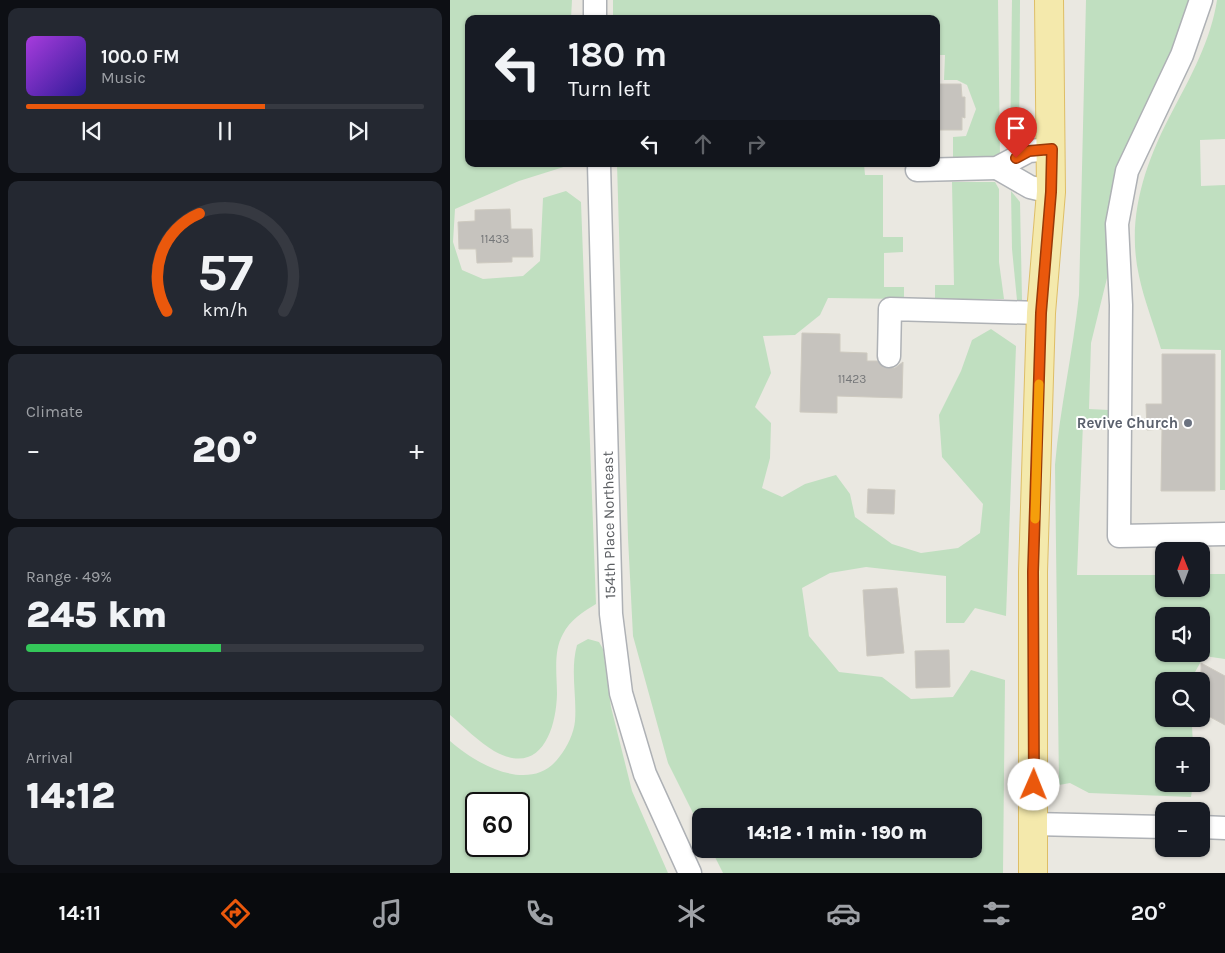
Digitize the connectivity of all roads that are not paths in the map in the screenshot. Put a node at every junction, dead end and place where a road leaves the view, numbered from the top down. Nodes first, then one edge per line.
1 (595, 0) edge
2 (1049, 0) edge
3 (1201, 0) edge
4 (595, 15) edge
5 (1052, 149) junction
6 (599, 167) edge
7 (997, 168) junction
8 (917, 170) dead end
9 (1051, 192) junction
10 (1041, 313) junction
11 (889, 356) dead end
12 (1225, 534) edge
13 (1033, 824) junction
14 (1155, 826) edge
15 (1210, 827) edge
16 (1225, 828) edge
17 (690, 873) edge
18 (1033, 873) edge

1 - 4 street
2 - 5 main road
3 - 12 street
5 - 7 street
5 - 9 main road
6 - 17 street, 154th Place Northeast
7 - 8 street
7 - 9 street
9 - 10 main road
10 - 11 street
10 - 13 main road
13 - 14 street
13 - 18 main road
15 - 16 street

